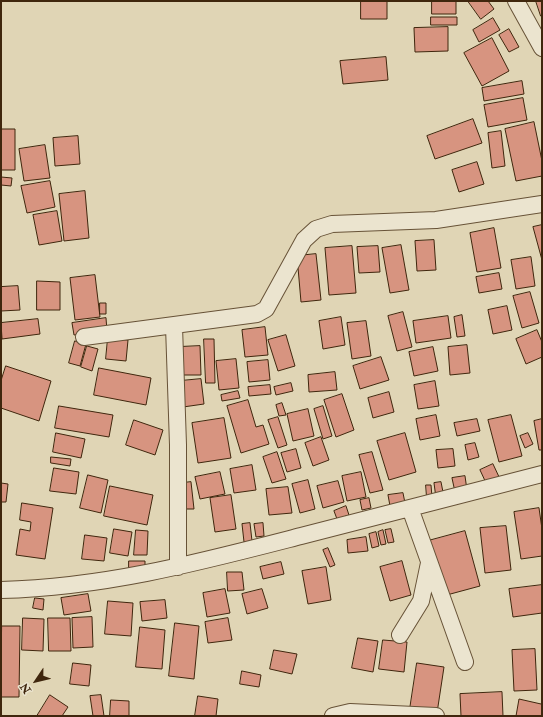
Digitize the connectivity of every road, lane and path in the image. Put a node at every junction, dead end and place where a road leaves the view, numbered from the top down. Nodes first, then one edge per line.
1 (516, 1) edge
2 (542, 48) edge
3 (542, 204) edge
4 (174, 326) junction
5 (84, 337) dead end
6 (542, 474) edge
7 (410, 508) junction
8 (428, 562) junction
9 (178, 568) junction
10 (1, 590) edge
11 (400, 634) dead end
12 (465, 662) dead end
13 (333, 716) edge
14 (436, 716) edge

1 - 2 street
3 - 4 street
4 - 5 street
4 - 9 street
6 - 7 street
7 - 8 street
7 - 9 street
8 - 11 street
8 - 12 street
9 - 10 street
13 - 14 street

